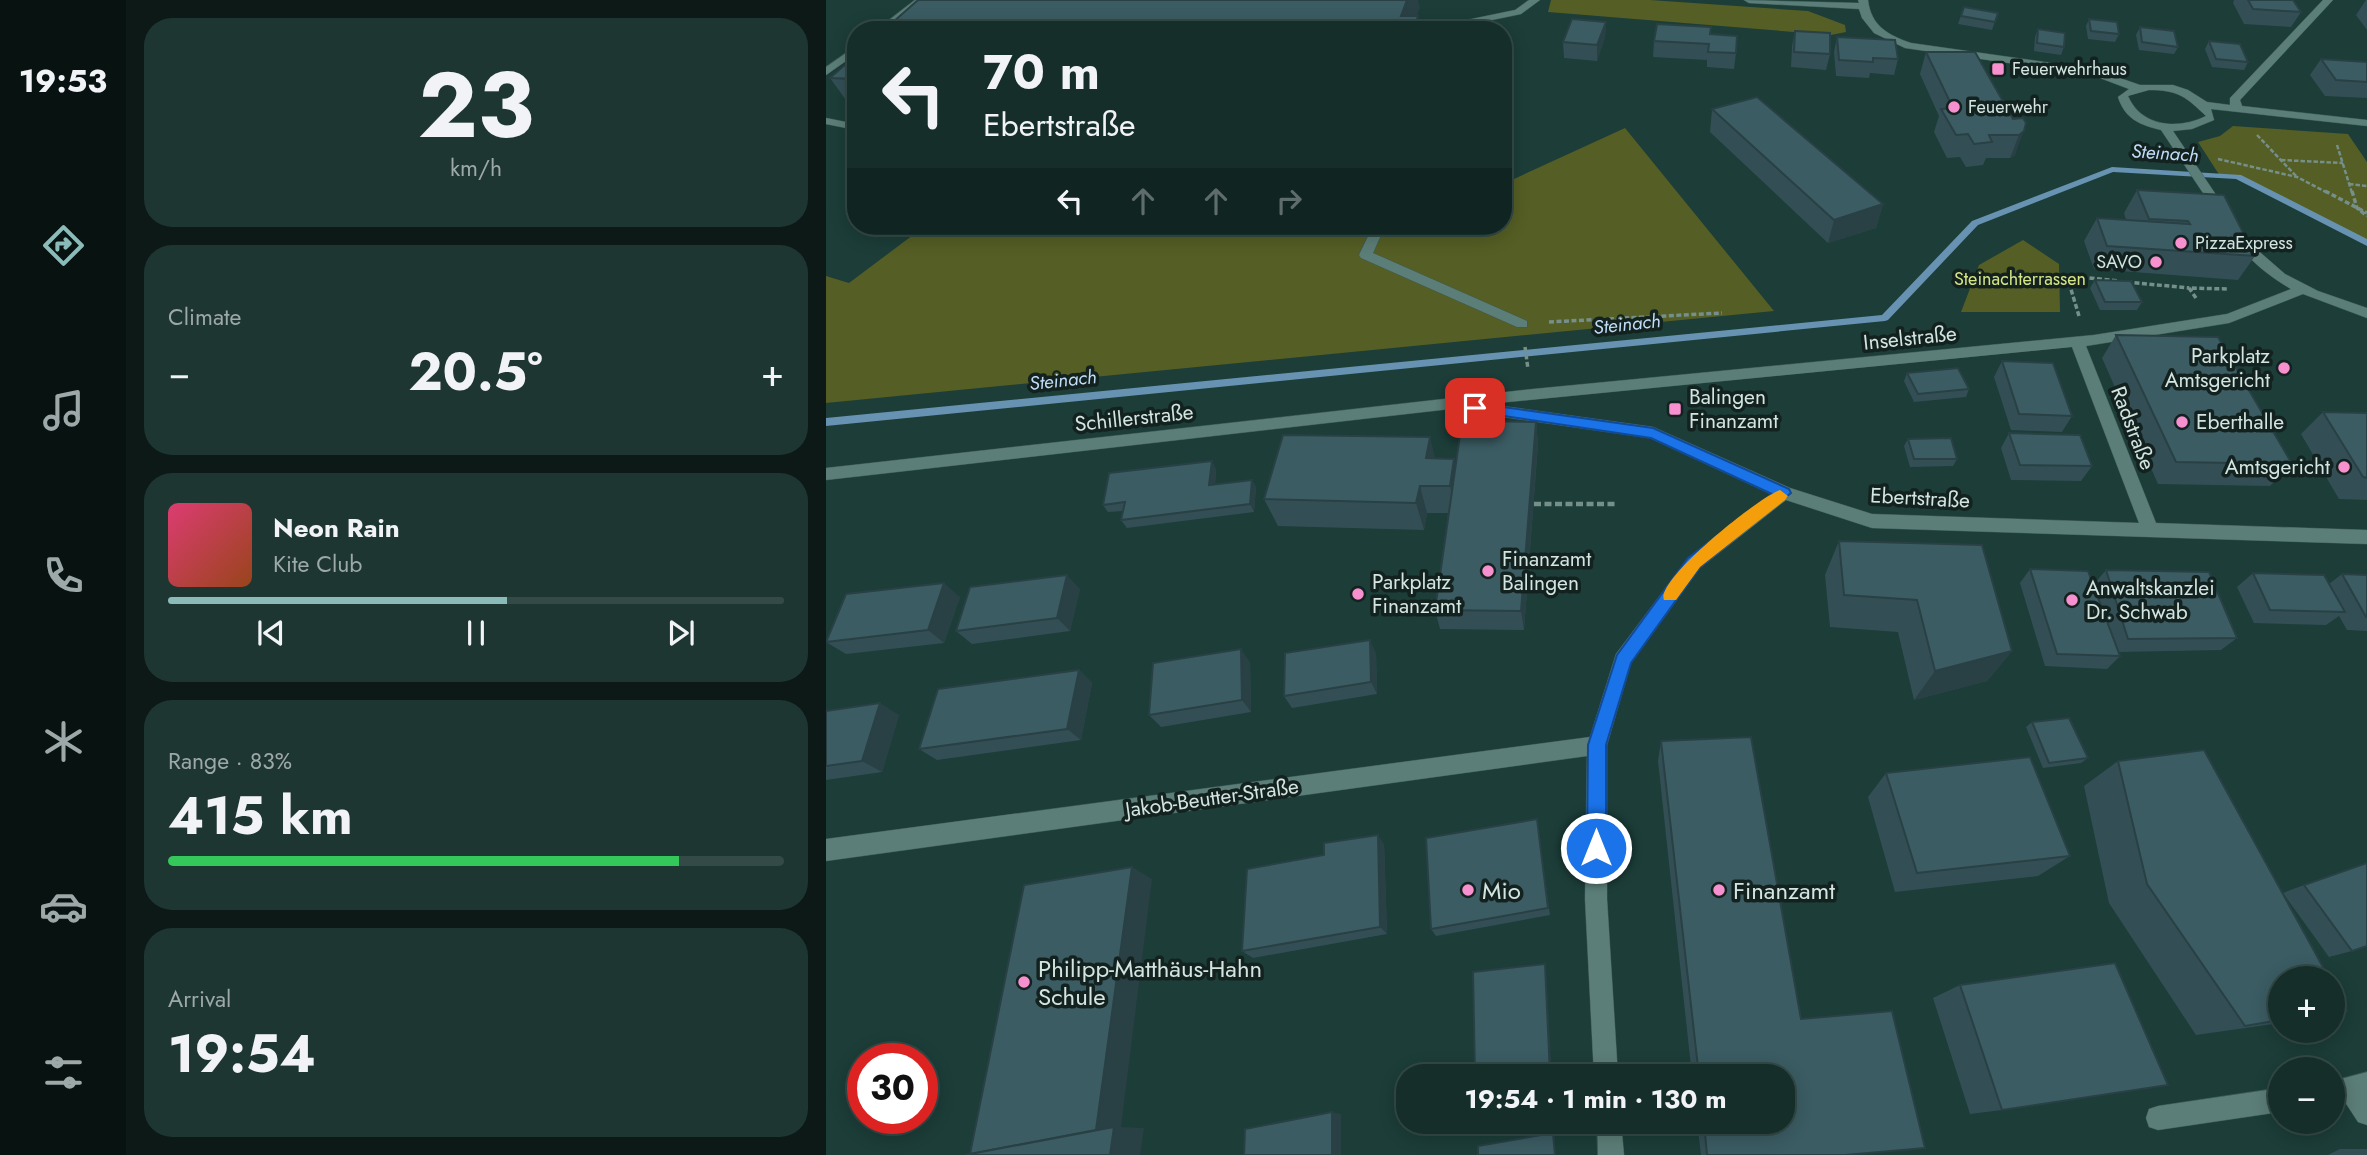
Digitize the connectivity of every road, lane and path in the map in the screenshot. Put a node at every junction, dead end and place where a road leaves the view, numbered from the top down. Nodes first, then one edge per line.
1 (920, 0) edge
2 (1535, 0) edge
3 (1749, 0) edge
4 (2328, 0) edge
5 (1863, 3) edge
6 (893, 21) edge
7 (1474, 21) edge
8 (847, 56) edge
9 (2070, 70) junction
10 (826, 72) edge
11 (2137, 88) junction
12 (2123, 97) junction
13 (2205, 105) junction
14 (2236, 107) junction
15 (2280, 115) junction
16 (2210, 117) junction
17 (2255, 120) junction
18 (826, 121) edge
19 (2367, 123) edge
20 (847, 125) edge
21 (2165, 127) junction
22 (2334, 136) dead end
23 (2185, 158) junction
24 (2280, 160) junction
25 (2343, 163) junction
26 (2297, 177) junction
27 (2349, 184) junction
28 (2367, 186) edge
29 (2357, 208) junction
30 (2367, 215) edge
31 (1375, 235) edge
32 (2189, 288) dead end
33 (2301, 290) junction
34 (1722, 313) dead end
35 (2078, 313) dead end
36 (2367, 313) edge
37 (1522, 329) junction
38 (2077, 342) junction
39 (1529, 372) dead end
40 (1447, 404) junction
41 (826, 474) edge
42 (1784, 493) junction
43 (1534, 504) edge
44 (1616, 504) dead end
45 (2150, 529) junction
46 (2367, 537) edge
47 (1597, 745) junction
48 (826, 850) edge
49 (1605, 1064) edge
50 (2350, 1089) edge
51 (2268, 1102) edge
52 (2367, 1114) edge
53 (2158, 1118) edge
54 (1610, 1134) edge
55 (1611, 1155) edge

1 - 6 street
2 - 7 street
3 - 5 street
4 - 14 street
5 - 9 street
8 - 10 street
9 - 11 street
9 - 12 street
11 - 12 street
11 - 13 street
12 - 21 street
13 - 14 street
13 - 16 street
14 - 15 street
15 - 17 street
15 - 19 street
16 - 17 street
16 - 21 street
17 - 24 path
18 - 20 street
21 - 23 street
22 - 25 path
23 - 26 path
23 - 33 street
24 - 25 path
24 - 26 path
25 - 27 path
26 - 29 path
27 - 28 path
27 - 29 path
29 - 30 path
31 - 37 street
32 - 35 path
33 - 36 street
33 - 38 street, Inselstraße
34 - 37 path
37 - 39 path
38 - 40 street, Inselstraße
38 - 45 street, Radstraße
40 - 41 street, Schillerstraße
40 - 42 street, Ebertstraße
42 - 45 street, Ebertstraße
42 - 47 street
43 - 44 path
45 - 46 street, Ebertstraße
47 - 48 street, Jakob-Beutter-Straße
47 - 49 street
50 - 52 street
51 - 53 street
54 - 55 street

